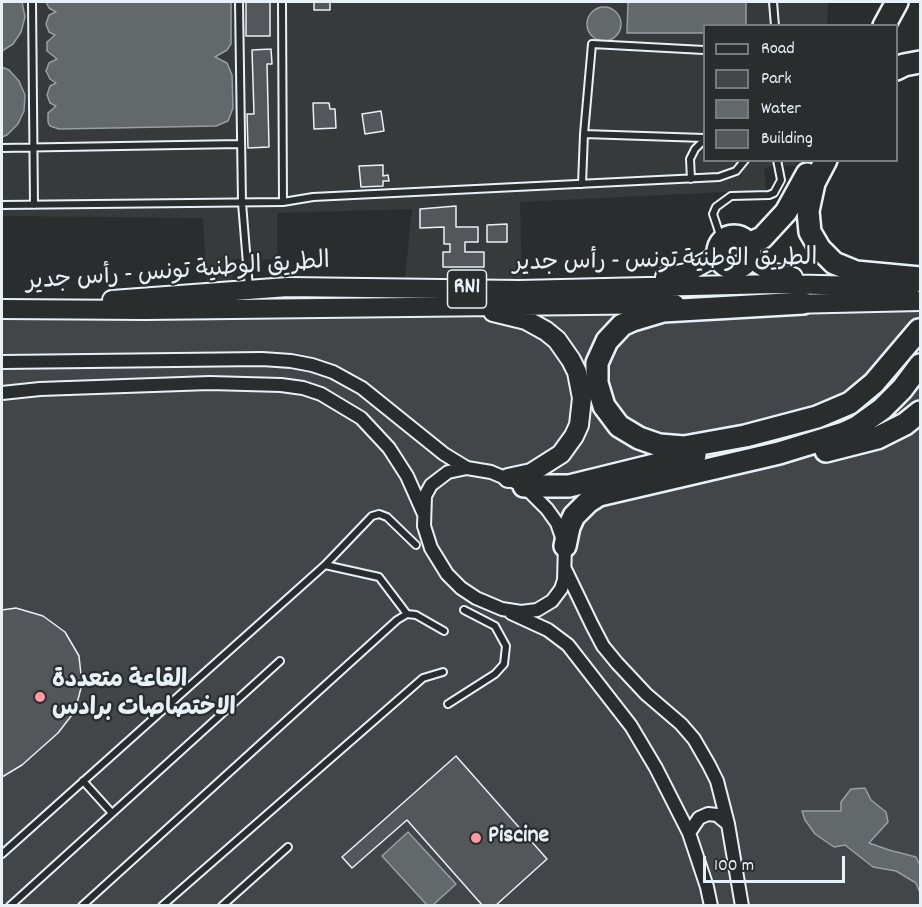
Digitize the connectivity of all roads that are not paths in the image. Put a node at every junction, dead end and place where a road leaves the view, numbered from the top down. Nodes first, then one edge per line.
1 (32, 2) edge
2 (239, 2) edge
3 (282, 2) edge
4 (773, 2) edge
5 (897, 2) edge
6 (775, 24) edge
7 (885, 24) edge
8 (703, 50) edge
9 (921, 62) edge
10 (898, 68) edge
11 (584, 134) junction
12 (703, 139) edge
13 (703, 141) edge
14 (240, 144) junction
15 (33, 147) junction
16 (2, 148) edge
17 (743, 162) edge
18 (777, 162) edge
19 (814, 162) edge
20 (824, 162) edge
21 (691, 179) junction
22 (582, 184) junction
23 (283, 202) junction
24 (242, 203) junction
25 (2, 205) edge
26 (34, 205) junction
27 (720, 246) junction
28 (749, 250) junction
29 (921, 278) edge
30 (814, 284) junction
31 (921, 285) edge
32 (249, 289) junction
33 (576, 289) junction
34 (921, 301) edge
35 (803, 303) junction
36 (413, 307) junction
37 (8, 309) edge
38 (920, 329) edge
39 (2, 362) edge
40 (921, 365) edge
41 (2, 393) edge
42 (921, 412) edge
43 (728, 465) junction
44 (467, 468) junction
45 (516, 482) junction
46 (423, 512) junction
47 (416, 545) dead end
48 (565, 546) junction
49 (326, 565) junction
50 (565, 569) junction
51 (502, 609) junction
52 (464, 610) dead end
53 (407, 614) junction
54 (444, 631) dead end
55 (280, 661) dead end
56 (443, 672) dead end
57 (448, 704) dead end
58 (83, 781) junction
59 (112, 813) junction
60 (729, 824) junction
61 (689, 833) junction
62 (288, 847) dead end
63 (2, 854) edge
64 (10, 906) edge
65 (82, 906) edge
66 (162, 906) edge
67 (222, 906) edge
68 (711, 906) edge
69 (742, 906) edge

1 - 15 lane
2 - 14 lane
3 - 23 lane
4 - 6 lane
5 - 7 highway
8 - 11 lane
9 - 10 highway
11 - 12 lane
11 - 22 lane
13 - 21 lane
14 - 15 lane
14 - 24 lane
15 - 16 lane
15 - 26 lane
17 - 21 lane
18 - 27 lane
19 - 28 highway
20 - 29 highway
21 - 22 lane
22 - 23 lane
23 - 24 lane
24 - 26 lane
24 - 32 lane
25 - 26 lane
27 - 28 highway
27 - 28 highway
27 - 33 main road
28 - 30 main road
30 - 31 main road, الطريق الوطنية تونس - رأس جدير / RN1
30 - 33 main road, الطريق الوطنية تونس - رأس جدير / RN1
32 - 33 main road, الطريق الوطنية تونس - رأس جدير / RN1
32 - 37 main road, الطريق الوطنية تونس - رأس جدير / RN1
34 - 35 main road, الطريق الوطنية تونس - رأس جدير / RN1
35 - 36 main road, الطريق الوطنية تونس - رأس جدير / RN1
35 - 38 highway
36 - 37 main road, الطريق الوطنية تونس - رأس جدير / RN1
36 - 45 main road
38 - 45 highway
39 - 44 street
40 - 43 highway
41 - 46 street
42 - 43 highway
43 - 48 highway
44 - 45 street
44 - 46 street
45 - 48 street
46 - 51 street
47 - 49 lane
48 - 50 street
49 - 53 lane
49 - 58 lane
50 - 51 street
50 - 60 street
51 - 61 street
52 - 57 lane
53 - 54 lane
53 - 65 lane
55 - 59 lane
56 - 66 lane
58 - 59 lane
58 - 63 lane
59 - 64 lane
60 - 61 street
60 - 69 street
61 - 68 street
62 - 67 lane

